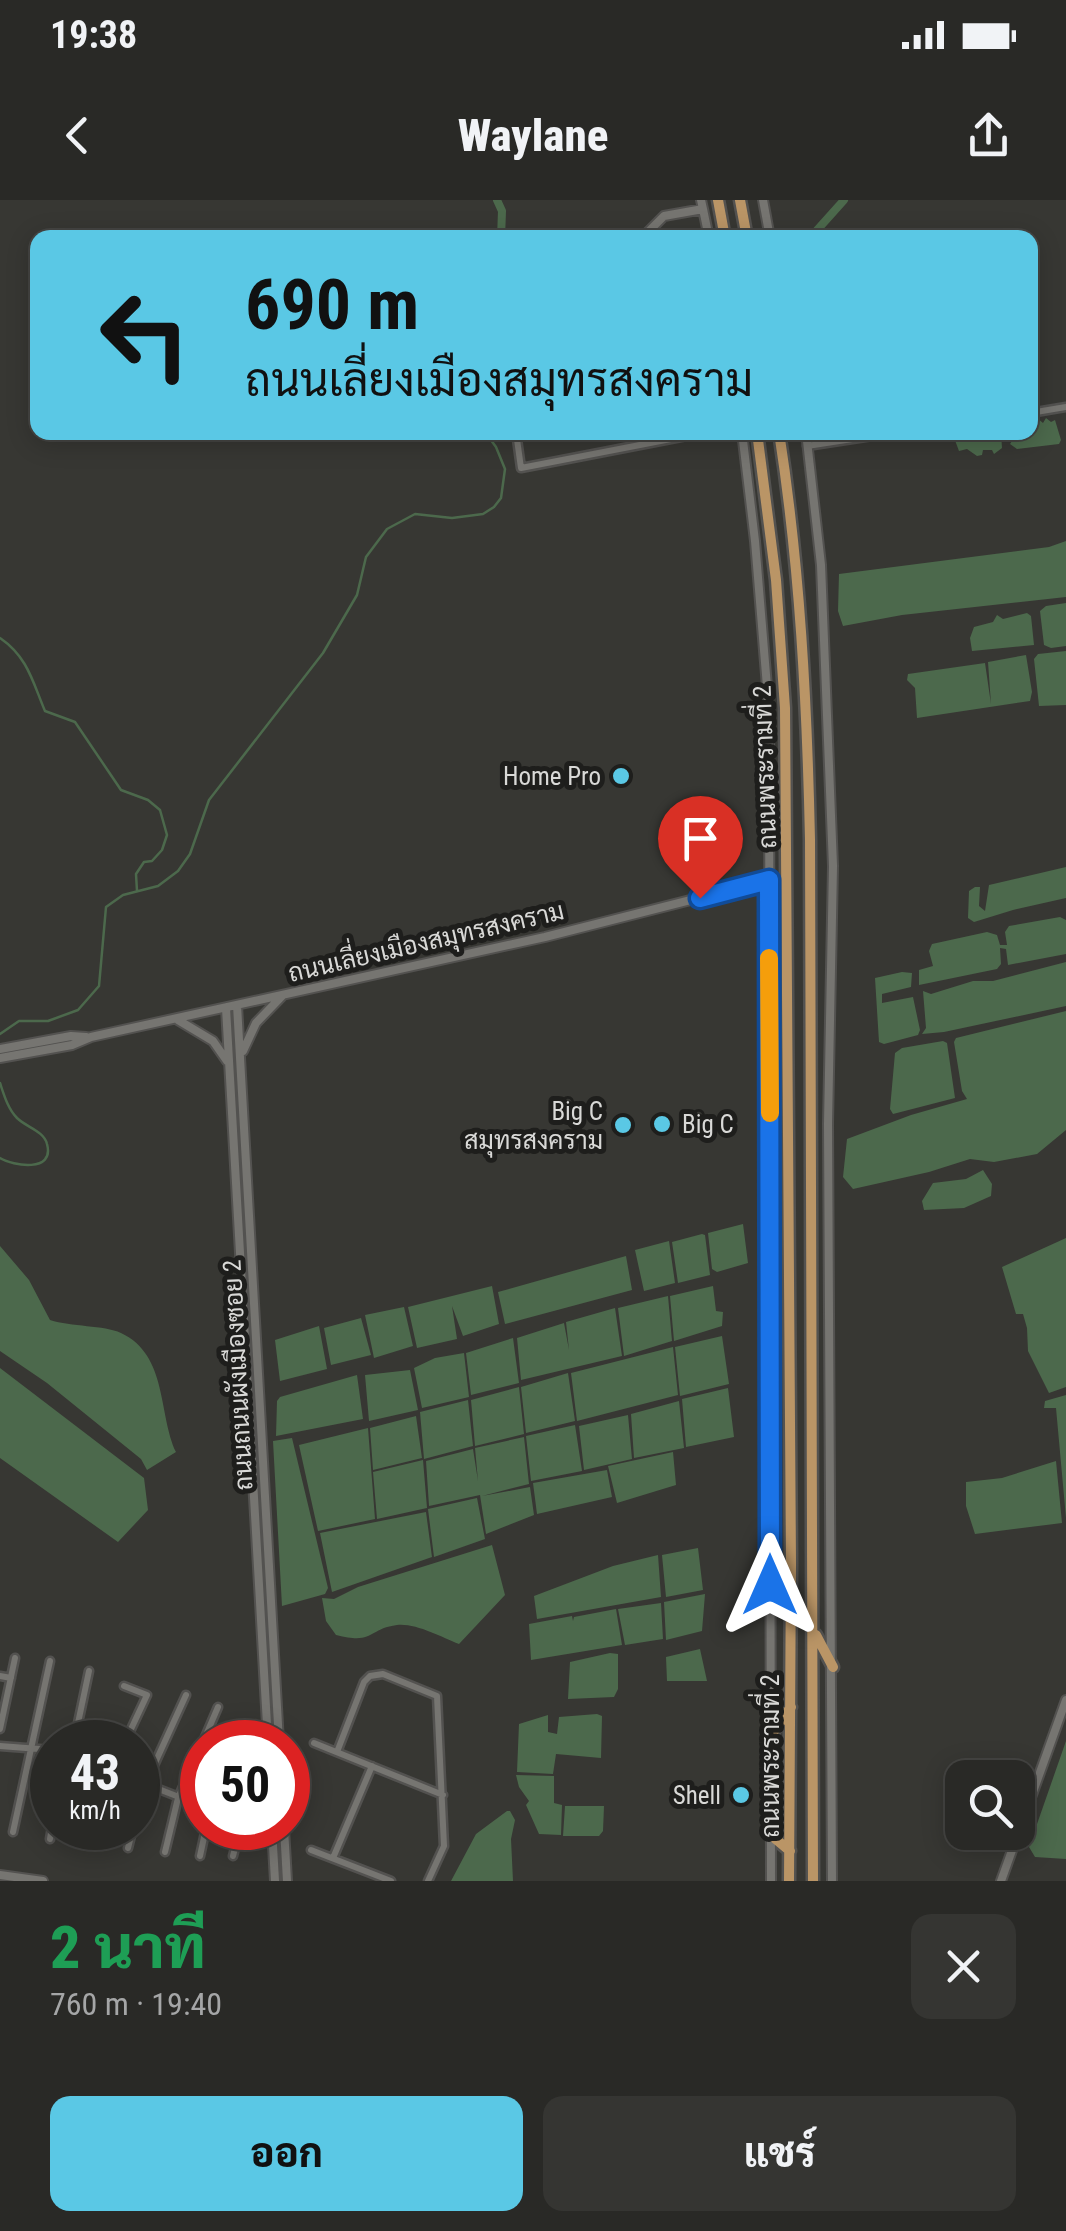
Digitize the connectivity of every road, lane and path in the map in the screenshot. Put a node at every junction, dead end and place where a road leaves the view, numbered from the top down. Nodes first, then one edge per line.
1 (718, 200) edge
2 (740, 200) edge
3 (763, 200) edge
4 (702, 204) edge
5 (650, 230) edge
6 (707, 230) edge
7 (724, 230) edge
8 (746, 230) edge
9 (769, 230) edge
10 (1066, 407) edge
11 (1038, 412) edge
12 (517, 440) edge
13 (665, 440) edge
14 (743, 440) edge
15 (758, 440) edge
16 (780, 440) edge
17 (807, 440) edge
18 (846, 440) edge
19 (807, 446) junction
20 (771, 538) junction
21 (755, 541) junction
22 (769, 880) junction
23 (283, 995) junction
24 (238, 1005) junction
25 (226, 1008) junction
26 (176, 1018) junction
27 (4, 1053) edge
28 (240, 1060) junction
29 (230, 1065) junction
30 (231, 1088) junction
31 (242, 1088) junction
32 (813, 1629) junction
33 (15, 1658) dead end
34 (50, 1661) dead end
35 (833, 1667) junction
36 (89, 1671) dead end
37 (0, 1676) edge
38 (11, 1678) junction
39 (124, 1686) dead end
40 (186, 1694) dead end
41 (1066, 1700) edge
42 (218, 1707) dead end
43 (791, 1707) junction
44 (2, 1712) edge
45 (38, 1720) edge
46 (79, 1720) edge
47 (135, 1720) edge
48 (213, 1720) edge
49 (267, 1720) edge
50 (278, 1720) edge
51 (0, 1729) edge
52 (772, 1736) junction
53 (314, 1743) dead end
54 (160, 1745) edge
55 (0, 1746) edge
56 (30, 1746) edge
57 (337, 1752) junction
58 (30, 1756) edge
59 (372, 1766) junction
60 (160, 1791) edge
61 (180, 1794) edge
62 (443, 1795) junction
63 (178, 1798) junction
64 (14, 1832) dead end
65 (772, 1836) junction
66 (201, 1850) edge
67 (234, 1850) edge
68 (274, 1850) edge
69 (285, 1850) edge
70 (312, 1850) dead end
71 (790, 1851) junction
72 (165, 1852) dead end
73 (200, 1856) dead end
74 (232, 1856) dead end
75 (334, 1858) junction
76 (0, 1875) edge
77 (43, 1881) edge
78 (275, 1881) edge
79 (287, 1881) edge
80 (391, 1881) edge
81 (428, 1881) edge
82 (771, 1881) edge
83 (789, 1881) edge
84 (813, 1881) edge
85 (832, 1881) edge
86 (1002, 1881) edge

1 - 7 highway
2 - 8 highway
3 - 9 main road
4 - 5 main road
4 - 6 main road
10 - 11 street
12 - 13 street
14 - 21 main road, ถนนพระรามที่ 2
15 - 20 highway, ถนนพระรามที่ 2
16 - 32 highway, ถนนพระรามที่ 2
17 - 19 main road
18 - 19 street
19 - 35 main road
20 - 21 highway
20 - 43 highway, ถนนพระรามที่ 2
21 - 22 main road, ถนนพระรามที่ 2
22 - 23 main road, ถนนเลี่ยงเมืองสมุทรสงคราม
22 - 52 main road, ถนนพระรามที่ 2
23 - 24 main road, ถนนเลี่ยงเมืองสมุทรสงคราม
23 - 28 main road
24 - 25 main road, ถนนเลี่ยงเมืองสมุทรสงคราม
24 - 28 main road, ถนนถนนผังเมืองซอย 2
25 - 26 main road, ถนนเลี่ยงเมืองสมุทรสงคราม
25 - 29 main road, ถนนถนนผังเมืองซอย 2
26 - 27 main road, ถนนเลี่ยงเมืองสมุทรสงคราม
26 - 29 main road
28 - 31 main road, ถนนถนนผังเมืองซอย 2
29 - 30 main road, ถนนถนนผังเมืองซอย 2
30 - 31 main road
30 - 49 main road, ถนนถนนผังเมืองซอย 2
31 - 50 main road, ถนนถนนผังเมืองซอย 2
32 - 35 highway
32 - 84 highway, ถนนพระรามที่ 2
33 - 38 street
34 - 45 street
35 - 85 main road
36 - 46 street
37 - 38 street
38 - 44 street
39 - 47 street
40 - 54 street
41 - 86 main road
42 - 48 street
43 - 52 highway
43 - 71 highway, ถนนพระรามที่ 2
44 - 51 street
52 - 65 main road, ถนนพระรามที่ 2
53 - 57 street
55 - 56 street
57 - 59 street
57 - 62 street
58 - 64 street
59 - 62 street
59 - 75 street
60 - 63 street
61 - 63 street
62 - 81 street
63 - 72 street
65 - 71 highway
65 - 82 main road, ถนนพระรามที่ 2
66 - 73 street
67 - 74 street
68 - 78 main road
69 - 79 main road
70 - 75 street
71 - 83 highway, ถนนพระรามที่ 2
75 - 80 street
76 - 77 main road

